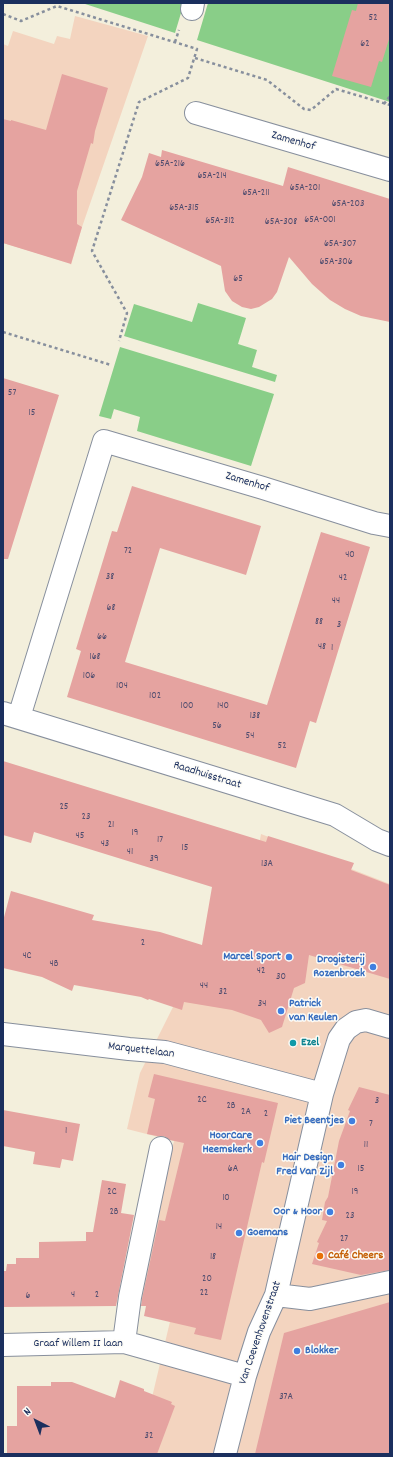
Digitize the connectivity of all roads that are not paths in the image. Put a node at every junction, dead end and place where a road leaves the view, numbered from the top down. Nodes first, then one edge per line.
1 (196, 113) dead end
2 (390, 170) edge
3 (104, 441) joint
4 (390, 526) edge
5 (11, 715) edge
6 (390, 845) edge
7 (390, 1027) edge
8 (3, 1034) edge
9 (322, 1094) junction
10 (162, 1148) dead end
11 (390, 1282) edge
12 (276, 1295) junction
13 (124, 1342) junction
14 (3, 1344) edge
15 (245, 1376) junction
16 (225, 1454) edge

1 - 2 street, Zamenhof
3 - 4 street, Zamenhof
3 - 5 street, Raadhuisstraat
5 - 6 street, Raadhuisstraat
7 - 9 street, Van Coevenhovenstraat
8 - 9 street, Marquettelaan
9 - 12 street, Van Coevenhovenstraat
10 - 13 street
11 - 12 street
12 - 15 street, Van Coevenhovenstraat
13 - 14 street, Graaf Willem II laan
13 - 15 street, Graaf Willem II laan
15 - 16 street, Van Coevenhovenstraat

